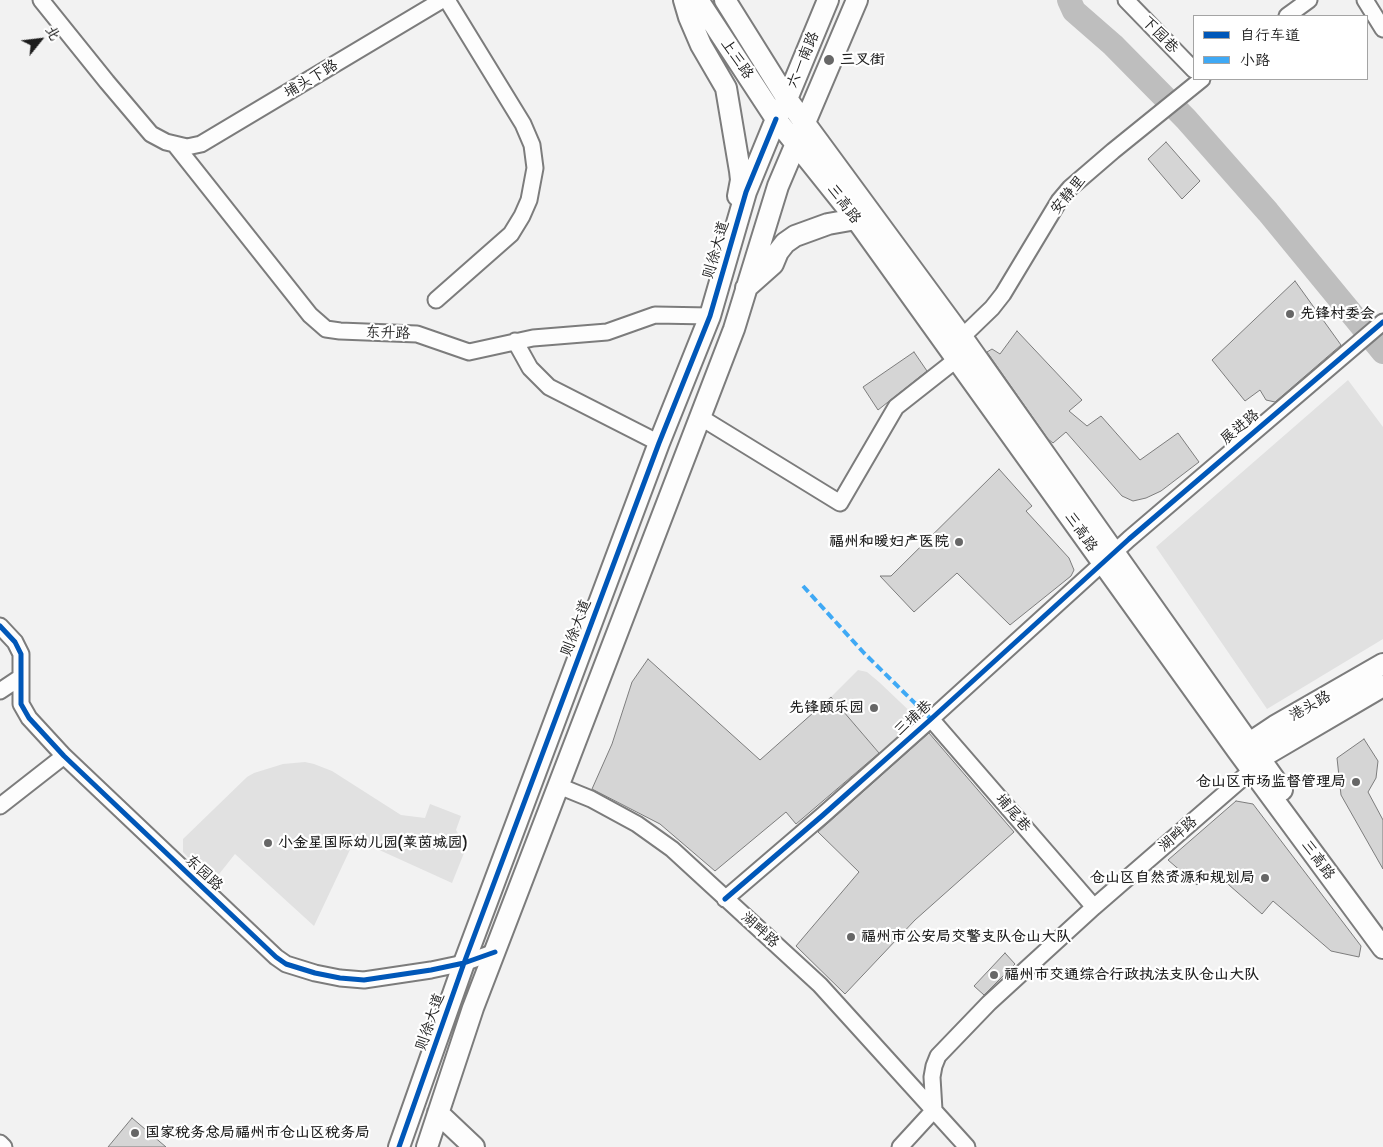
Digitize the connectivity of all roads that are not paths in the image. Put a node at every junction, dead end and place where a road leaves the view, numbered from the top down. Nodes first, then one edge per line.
1 (41, 0) edge
2 (442, 0) edge
3 (447, 0) edge
4 (684, 0) edge
5 (698, 0) edge
6 (725, 0) edge
7 (828, 0) edge
8 (857, 0) edge
9 (1126, 0) edge
10 (1308, 0) edge
11 (1366, 0) edge
12 (1287, 15) edge
13 (1383, 30) edge
14 (1193, 69) edge
15 (1201, 80) edge
16 (787, 99) junction
17 (776, 119) junction
18 (805, 124) junction
19 (176, 146) junction
20 (796, 146) junction
21 (856, 220) junction
22 (724, 268) junction
23 (746, 288) junction
24 (436, 300) dead end
25 (710, 316) junction
26 (1383, 322) edge
27 (962, 337) junction
28 (515, 342) junction
29 (957, 359) junction
30 (700, 417) junction
31 (659, 443) junction
32 (1108, 558) junction
33 (0, 626) edge
34 (1383, 664) edge
35 (21, 677) junction
36 (1383, 686) edge
37 (0, 691) edge
38 (931, 719) junction
39 (64, 756) junction
40 (1252, 758) junction
41 (559, 786) junction
42 (0, 806) edge
43 (725, 899) junction
44 (1094, 908) junction
45 (1383, 926) edge
46 (1383, 948) edge
47 (495, 952) junction
48 (464, 963) junction
49 (934, 1110) junction
50 (438, 1113) junction
51 (0, 1143) edge
52 (433, 1144) edge
53 (4, 1147) edge
54 (400, 1147) edge
55 (474, 1147) edge
56 (900, 1147) edge
57 (966, 1147) edge

1 - 19 street
2 - 19 street, 埔头下路
3 - 24 street
4 - 22 main road
5 - 17 main road, 上三路
6 - 16 main road, 上三路
7 - 16 main road, 六一南路
8 - 18 main road
9 - 14 street, 下园巷
10 - 12 street
11 - 13 street
15 - 27 street, 安静里
16 - 17 main road, 六一南路
16 - 18 main road, 上三路
17 - 20 main road, 三高路
17 - 22 main road, 则徐大道
18 - 20 main road
18 - 27 main road, 三高路
19 - 28 street, 东升路
20 - 21 main road, 三高路
20 - 23 main road
21 - 23 main road
21 - 29 main road, 三高路
22 - 25 main road, 则徐大道
23 - 30 main road
25 - 28 street, 东升路
25 - 31 main road, 则徐大道
26 - 32 street, 展进路
27 - 32 main road, 三高路
28 - 31 street
29 - 30 street
29 - 32 main road, 三高路
30 - 41 main road
31 - 48 main road, 则徐大道
32 - 38 street, 三埔巷
32 - 40 main road, 三高路
33 - 35 street, 东园路
34 - 40 main road, 港头路
35 - 37 street
35 - 39 street, 东园路
36 - 40 main road, 港头路
38 - 43 street, 三埔巷
38 - 44 street, 埔尾巷
39 - 42 street
39 - 48 street, 东园路
40 - 44 street, 湖畔路
40 - 45 main road, 三高路
40 - 46 main road, 三高路
41 - 43 street, 湖畔路
41 - 47 main road
43 - 49 street, 湖畔路
44 - 49 street, 湖畔路
47 - 48 street, 东园路
47 - 50 main road
48 - 54 main road, 则徐大道
49 - 56 street
49 - 57 street, 湖畔路
50 - 52 main road
50 - 55 main road
51 - 53 street

